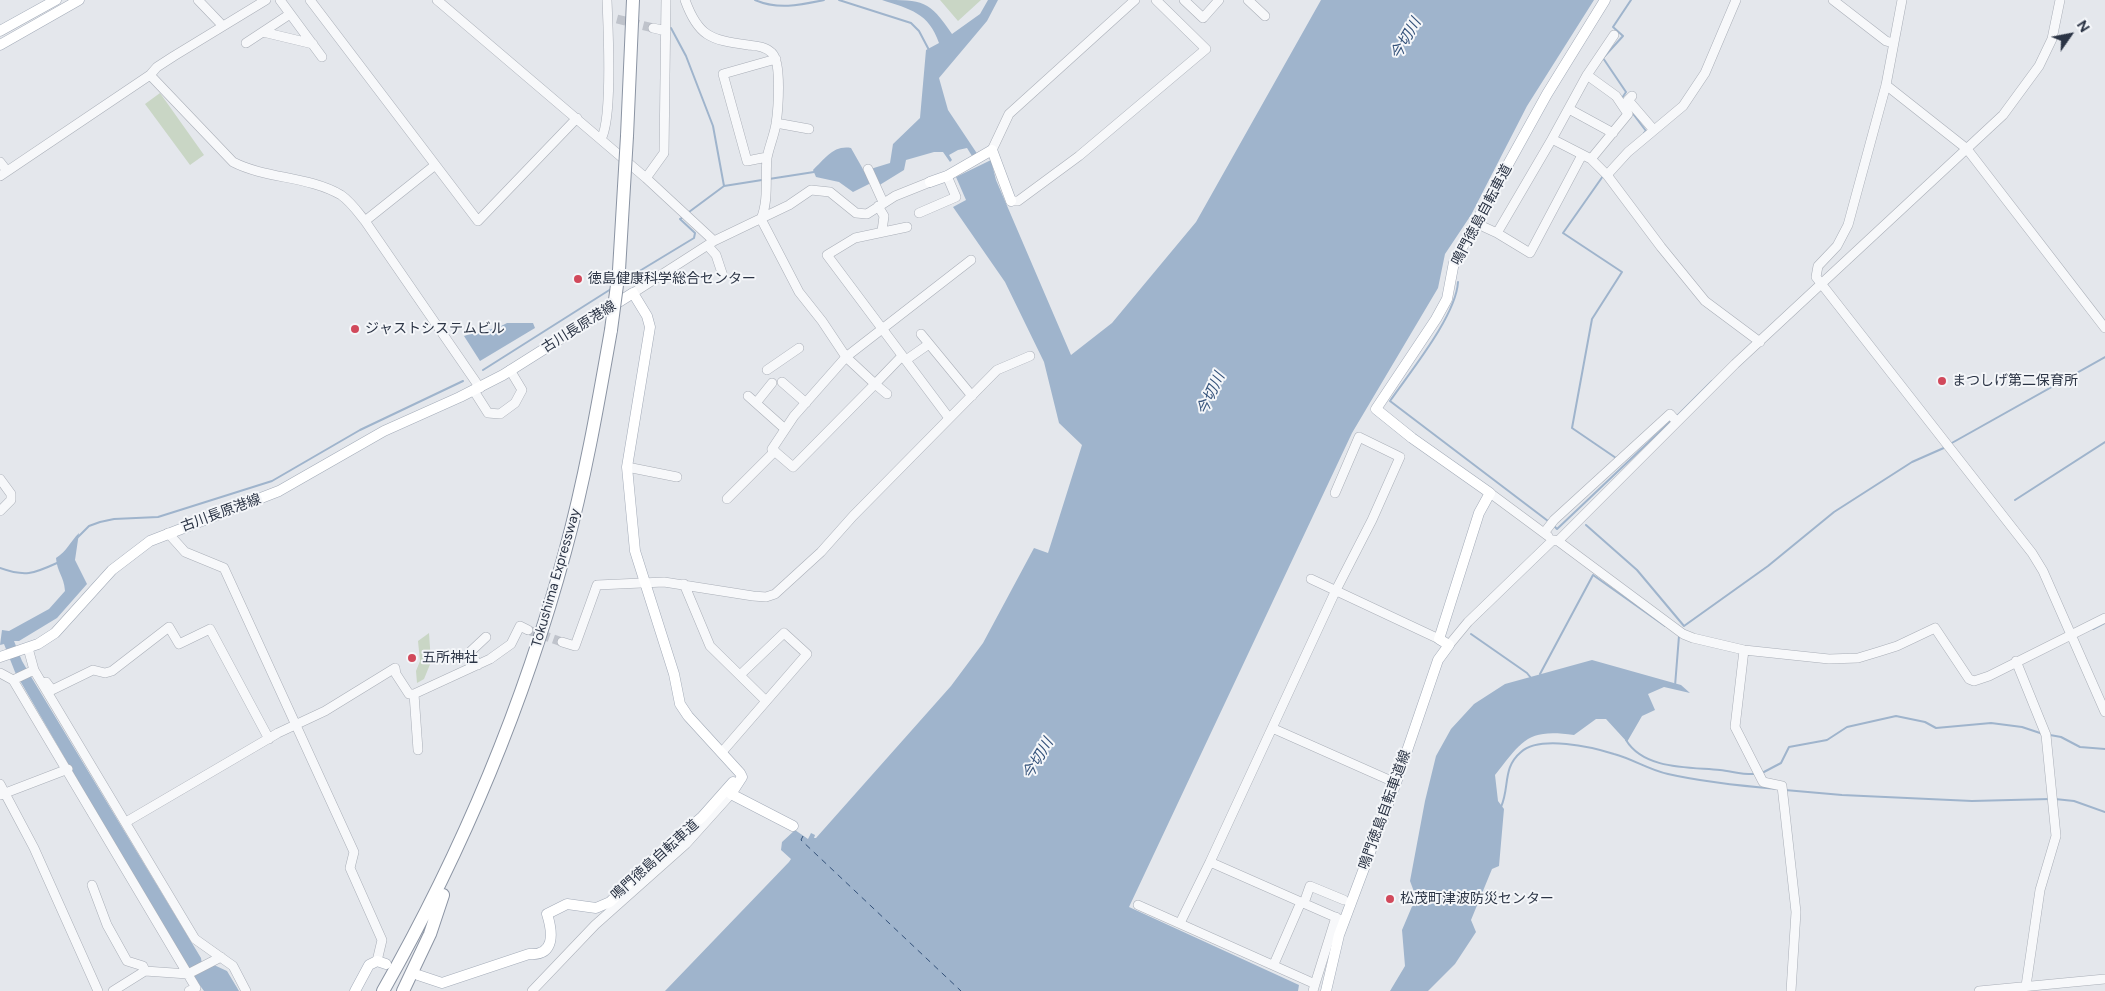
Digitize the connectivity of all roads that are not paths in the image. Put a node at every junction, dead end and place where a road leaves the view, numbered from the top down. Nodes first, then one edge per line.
1 (56, 0) edge
2 (79, 0) edge
3 (198, 0) edge
4 (266, 0) edge
5 (280, 0) edge
6 (310, 0) edge
7 (436, 0) edge
8 (607, 0) edge
9 (626, 0) edge
10 (633, 0) edge
11 (666, 0) edge
12 (685, 0) edge
13 (1135, 0) edge
14 (1156, 0) edge
15 (1184, 0) edge
16 (1219, 0) edge
17 (1248, 0) edge
18 (1605, 0) edge
19 (1736, 0) edge
20 (1833, 0) edge
21 (1902, 0) edge
22 (2060, 0) edge
23 (290, 14) junction
24 (1265, 16) dead end
25 (222, 25) junction
26 (653, 28) tunnel mouth
27 (0, 31) edge
28 (666, 31) junction
29 (263, 32) junction
30 (1614, 36) dead end
31 (246, 43) dead end
32 (1893, 43) junction
33 (313, 44) junction
34 (0, 45) edge
35 (322, 57) dead end
36 (776, 59) junction
37 (150, 75) junction
38 (1587, 75) junction
39 (1886, 85) junction
40 (1632, 96) dead end
41 (1569, 109) junction
42 (577, 118) junction
43 (776, 123) junction
44 (809, 129) dead end
45 (1653, 129) junction
46 (1612, 133) junction
47 (627, 136) junction
48 (601, 139) junction
49 (1552, 140) junction
50 (1968, 149) junction
51 (992, 150) junction
52 (767, 157) junction
53 (1587, 157) junction
54 (0, 162) edge
55 (434, 166) junction
56 (868, 169) dead end
57 (3, 174) edge
58 (1607, 175) junction
59 (947, 176) junction
60 (646, 178) junction
61 (930, 182) joint
62 (1011, 202) joint
63 (881, 204) junction
64 (919, 213) dead end
65 (761, 219) junction
66 (364, 221) junction
67 (907, 227) dead end
68 (1484, 227) dead end
69 (882, 231) junction
70 (1498, 233) junction
71 (711, 243) junction
72 (970, 260) dead end
73 (723, 276) dead end
74 (1821, 284) junction
75 (633, 293) junction
76 (2105, 328) edge
77 (882, 329) junction
78 (921, 334) dead end
79 (1760, 342) junction
80 (929, 344) junction
81 (799, 348) dead end
82 (1030, 356) dead end
83 (846, 357) junction
84 (904, 358) junction
85 (510, 370) junction
86 (767, 370) dead end
87 (782, 382) dead end
88 (772, 383) dead end
89 (875, 384) junction
90 (477, 389) junction
91 (887, 394) dead end
92 (748, 396) dead end
93 (972, 396) junction
94 (756, 403) junction
95 (806, 403) junction
96 (949, 418) junction
97 (1677, 422) junction
98 (785, 428) junction
99 (775, 451) junction
100 (627, 467) junction
101 (678, 477) dead end
102 (0, 479) edge
103 (1335, 493) dead end
104 (1490, 493) junction
105 (727, 499) dead end
106 (0, 511) edge
107 (168, 533) junction
108 (1544, 533) junction
109 (1556, 540) junction
110 (1311, 579) dead end
111 (645, 582) junction
112 (684, 584) junction
113 (1335, 592) junction
114 (2105, 618) edge
115 (528, 630) dead end
116 (2071, 635) junction
117 (486, 637) dead end
118 (1439, 639) junction
119 (562, 642) tunnel mouth
120 (1449, 644) junction
121 (25, 649) junction
122 (1744, 650) junction
123 (1, 657) edge
124 (2016, 661) junction
125 (478, 665) junction
126 (0, 673) edge
127 (35, 673) junction
128 (740, 675) junction
129 (14, 680) junction
130 (414, 694) junction
131 (765, 700) junction
132 (2105, 712) edge
133 (296, 724) junction
134 (1272, 728) junction
135 (269, 739) junction
136 (418, 750) dead end
137 (722, 752) junction
138 (68, 769) junction
139 (740, 773) junction
140 (1396, 783) junction
141 (0, 784) edge
142 (3, 794) edge
143 (731, 794) junction
144 (126, 822) junction
145 (793, 826) dead end
146 (458, 848) junction
147 (1210, 862) junction
148 (92, 885) dead end
149 (1330, 894) junction
150 (1344, 900) dead end
151 (1303, 902) junction
152 (1138, 905) dead end
153 (1322, 911) junction
154 (1340, 919) junction
155 (1180, 923) junction
156 (219, 957) junction
157 (381, 963) joint
158 (1274, 964) junction
159 (145, 971) junction
160 (190, 974) junction
161 (418, 975) dead end
162 (2105, 979) edge
163 (2026, 986) junction
164 (1314, 987) edge
165 (98, 991) edge
166 (113, 991) edge
167 (190, 991) edge
168 (246, 991) edge
169 (355, 991) edge
170 (383, 991) edge
171 (403, 991) edge
172 (532, 991) edge
173 (1326, 991) edge
174 (1791, 991) edge
175 (1979, 991) edge

1 - 27 main road
2 - 34 main road
3 - 25 street
4 - 25 street
5 - 23 street
6 - 55 street
7 - 42 street
8 - 48 street
9 - 47 highway, Tokushima Expressway
10 - 47 highway, Tokushima Expressway
11 - 28 street
12 - 36 street
13 - 51 street
14 - 62 street
15 - 16 street
17 - 24 street
18 - 104 main road, 鳴門徳島自転車道
19 - 45 street
20 - 32 street
21 - 32 street
22 - 50 street
23 - 29 street
23 - 33 street
25 - 37 street
26 - 28 street
28 - 60 street
29 - 31 street
29 - 33 street
30 - 38 street
32 - 39 street
33 - 35 street
36 - 43 street
36 - 52 street
37 - 57 street
37 - 66 street
38 - 41 street
38 - 46 street
39 - 50 street
39 - 74 street
40 - 45 street
41 - 46 street
41 - 49 street
42 - 48 street
42 - 55 street
43 - 44 street
43 - 52 street
45 - 58 street
46 - 53 street
47 - 146 highway, Tokushima Expressway, bridge
48 - 60 street
49 - 53 street
49 - 70 street
50 - 74 street
50 - 76 street
51 - 59 main road
51 - 62 main road
52 - 65 street
53 - 58 street
53 - 70 street
54 - 57 street
55 - 66 street
56 - 63 street
58 - 79 street
59 - 61 main road
59 - 64 street
60 - 71 street
61 - 63 street
63 - 65 street
63 - 69 street
65 - 71 street
65 - 83 street
66 - 90 street
67 - 69 street
68 - 70 street
69 - 77 street
71 - 73 street
71 - 75 street
72 - 77 street
74 - 79 street
74 - 116 street
75 - 85 main road, 古川長原港線
75 - 100 main road
77 - 83 street
77 - 84 street
78 - 80 street
79 - 97 street
80 - 84 street
80 - 93 street
81 - 86 street
82 - 93 street
83 - 89 street
83 - 95 street
84 - 89 street
84 - 96 street
85 - 90 main road, 古川長原港線
85 - 90 street
87 - 95 street
88 - 94 street
89 - 91 street
89 - 99 street
90 - 107 main road, 古川長原港線
92 - 94 street
93 - 96 street
94 - 98 street
95 - 98 street
96 - 112 street
97 - 108 street
97 - 109 street
98 - 99 street
99 - 105 street
100 - 101 street
100 - 111 main road
102 - 106 street
103 - 113 street
104 - 108 street
104 - 118 main road
107 - 121 main road, 古川長原港線
107 - 133 street
108 - 109 street
109 - 120 street
109 - 122 street
110 - 113 street
111 - 112 street
111 - 119 street
111 - 137 main road
112 - 128 street
113 - 118 street
113 - 134 street
114 - 116 street
115 - 125 street
116 - 124 street
116 - 132 street
117 - 125 street
118 - 120 main road
120 - 140 main road, 鳴門徳島自転車道線
121 - 123 main road, 古川長原港線
121 - 127 street
122 - 124 street
122 - 174 street
124 - 163 street
125 - 130 street
126 - 129 street
127 - 129 street
127 - 135 street
127 - 144 street
128 - 131 street
128 - 131 street
129 - 138 street
130 - 133 street
130 - 136 street
131 - 137 street
133 - 135 street
133 - 157 street
134 - 140 street
134 - 147 street
135 - 144 street
137 - 139 main road
138 - 142 street
138 - 160 street
139 - 143 main road
139 - 161 main road, 鳴門徳島自転車道
140 - 154 main road, 鳴門徳島自転車道線
141 - 142 street
142 - 165 street
143 - 145 main road
143 - 172 street
144 - 156 street
146 - 170 highway, Tokushima Expressway
146 - 171 highway
147 - 151 street
147 - 155 street
148 - 159 street
149 - 150 street
149 - 151 street
149 - 153 street
151 - 153 street
151 - 158 street
152 - 155 street
153 - 154 street
154 - 164 street
154 - 173 main road, 鳴門徳島自転車道線
155 - 158 street
156 - 160 street
156 - 168 street
157 - 169 main road
158 - 164 street
159 - 160 street
159 - 166 street
160 - 167 street
162 - 163 street
163 - 175 street

